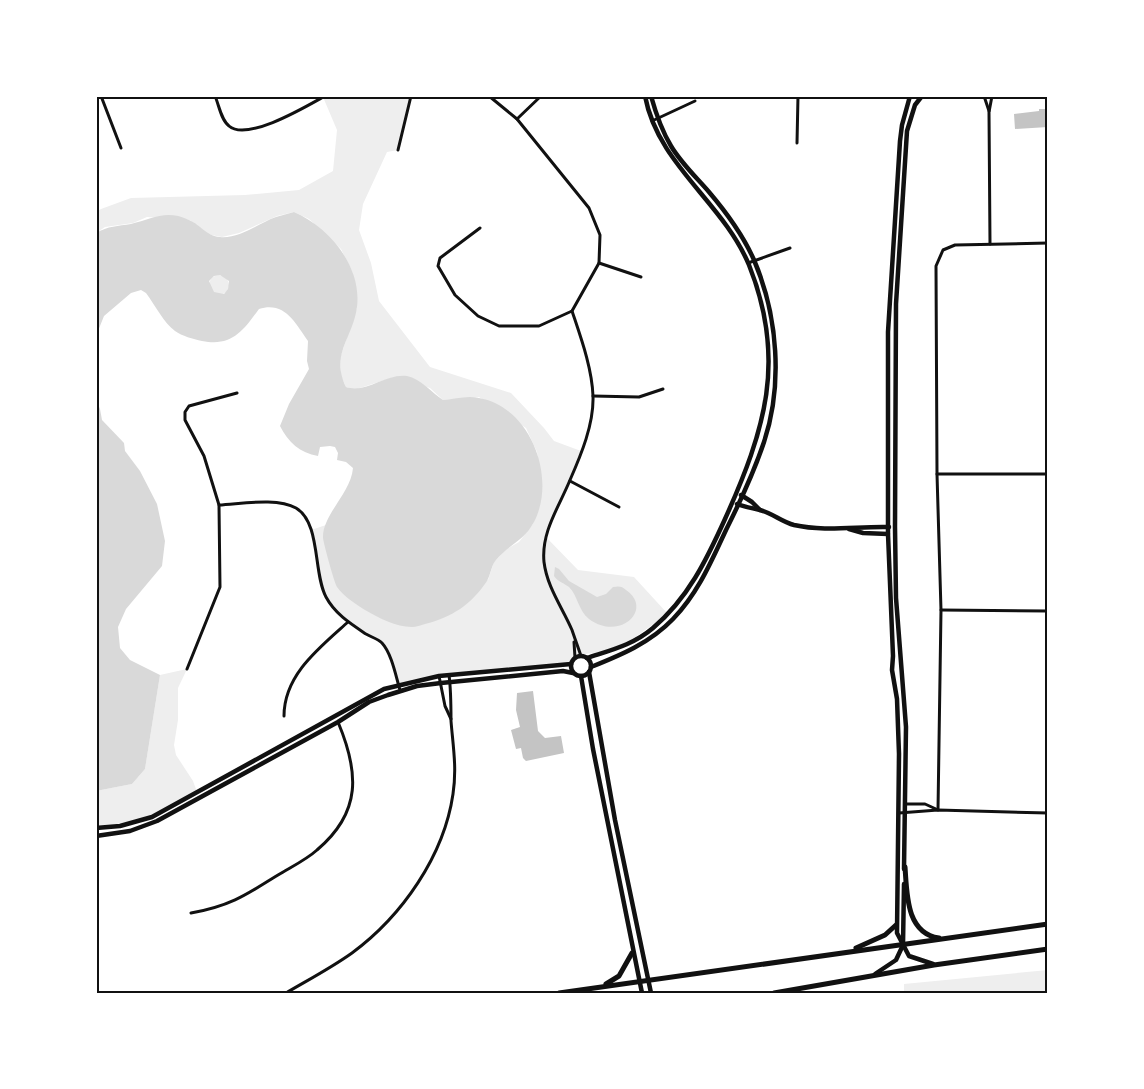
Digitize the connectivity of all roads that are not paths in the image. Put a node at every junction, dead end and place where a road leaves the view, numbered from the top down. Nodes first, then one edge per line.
1 (101, 96) edge
2 (215, 96) edge
3 (325, 96) edge
4 (411, 96) edge
5 (489, 96) edge
6 (541, 96) edge
7 (645, 96) edge
8 (651, 96) edge
9 (798, 96) edge
10 (910, 96) edge
11 (922, 96) edge
12 (984, 96) edge
13 (992, 96) edge
14 (696, 101) dead end
15 (989, 112) junction
16 (517, 119) junction
17 (658, 119) junction
18 (652, 121) junction
19 (797, 143) dead end
20 (121, 148) dead end
21 (398, 150) dead end
22 (480, 228) dead end
23 (1048, 243) edge
24 (990, 244) junction
25 (790, 248) dead end
26 (599, 262) junction
27 (751, 262) junction
28 (641, 277) dead end
29 (572, 311) junction
30 (663, 389) dead end
31 (237, 393) dead end
32 (593, 396) junction
33 (937, 474) junction
34 (1048, 474) edge
35 (570, 481) junction
36 (740, 494) junction
37 (736, 504) junction
38 (219, 505) junction
39 (619, 507) dead end
40 (760, 510) junction
41 (888, 527) junction
42 (895, 527) junction
43 (847, 528) junction
44 (888, 534) junction
45 (895, 534) junction
46 (941, 610) junction
47 (1048, 611) edge
48 (348, 622) junction
49 (574, 638) junction
50 (584, 657) junction
51 (575, 658) junction
52 (571, 664) junction
53 (536, 667) junction
54 (187, 669) dead end
55 (590, 670) junction
56 (573, 673) junction
57 (536, 674) junction
58 (449, 675) junction
59 (439, 676) junction
60 (581, 676) junction
61 (450, 682) junction
62 (441, 683) junction
63 (399, 684) junction
64 (400, 690) junction
65 (334, 715) junction
66 (284, 716) dead end
67 (451, 720) junction
68 (338, 722) junction
69 (603, 747) junction
70 (593, 749) junction
71 (903, 804) junction
72 (938, 810) junction
73 (899, 813) junction
74 (906, 813) junction
75 (1048, 813) edge
76 (96, 828) edge
77 (96, 836) edge
78 (904, 867) junction
79 (192, 913) dead end
80 (1048, 924) edge
81 (896, 925) junction
82 (947, 939) junction
83 (903, 945) junction
84 (1048, 949) edge
85 (633, 953) junction
86 (843, 953) junction
87 (934, 965) junction
88 (873, 976) junction
89 (649, 979) junction
90 (638, 981) junction
91 (602, 987) junction
92 (285, 993) edge
93 (559, 993) edge
94 (642, 993) edge
95 (651, 993) edge
96 (774, 993) edge

1 - 20 street
2 - 3 street
4 - 21 street
5 - 16 street
6 - 16 street
7 - 18 street
8 - 17 street
9 - 19 street
10 - 41 street
11 - 42 street
12 - 15 street
13 - 15 street
14 - 17 street
15 - 24 street
16 - 26 street
17 - 18 street
17 - 27 street
18 - 27 street
22 - 29 street
23 - 24 street
24 - 33 street
25 - 27 street
26 - 28 street
26 - 29 street
27 - 36 street
29 - 32 street
30 - 32 street
31 - 38 street
32 - 35 street
33 - 34 street
33 - 46 street
35 - 39 street
35 - 49 street
36 - 37 street
36 - 40 street
37 - 40 street
37 - 50 street
37 - 55 street
38 - 48 street
38 - 54 street
40 - 43 street
41 - 42 street
41 - 43 street
41 - 44 street
42 - 45 street
43 - 44 street
44 - 45 street
44 - 71 street
45 - 71 street
46 - 47 street
46 - 72 street
48 - 63 street
48 - 66 street
49 - 50 street
49 - 51 street
50 - 51 street
50 - 55 street
51 - 52 street
52 - 53 street
52 - 56 street
53 - 57 street
53 - 58 street
55 - 60 street
55 - 69 street
56 - 57 street
56 - 60 street
57 - 61 street
58 - 59 street
58 - 61 street
59 - 62 street
59 - 63 street
60 - 70 street
61 - 62 street
61 - 67 street
62 - 64 street
62 - 67 street
63 - 64 street
63 - 65 street
64 - 68 street
65 - 68 street
65 - 76 street
67 - 92 street
68 - 77 street
68 - 79 street
69 - 70 street
69 - 89 street
70 - 85 street
71 - 72 street
71 - 73 street
71 - 74 street
72 - 74 street
72 - 75 street
73 - 74 street
73 - 81 street
74 - 78 street
78 - 82 main road
78 - 83 street
80 - 82 main road
81 - 83 street
81 - 86 main road
82 - 83 main road
83 - 86 main road
83 - 87 street
83 - 88 street
84 - 87 main road
85 - 90 street
85 - 91 main road
86 - 89 main road
87 - 88 main road
88 - 96 main road
89 - 90 main road
89 - 95 street
90 - 91 main road
90 - 94 street
91 - 93 main road

